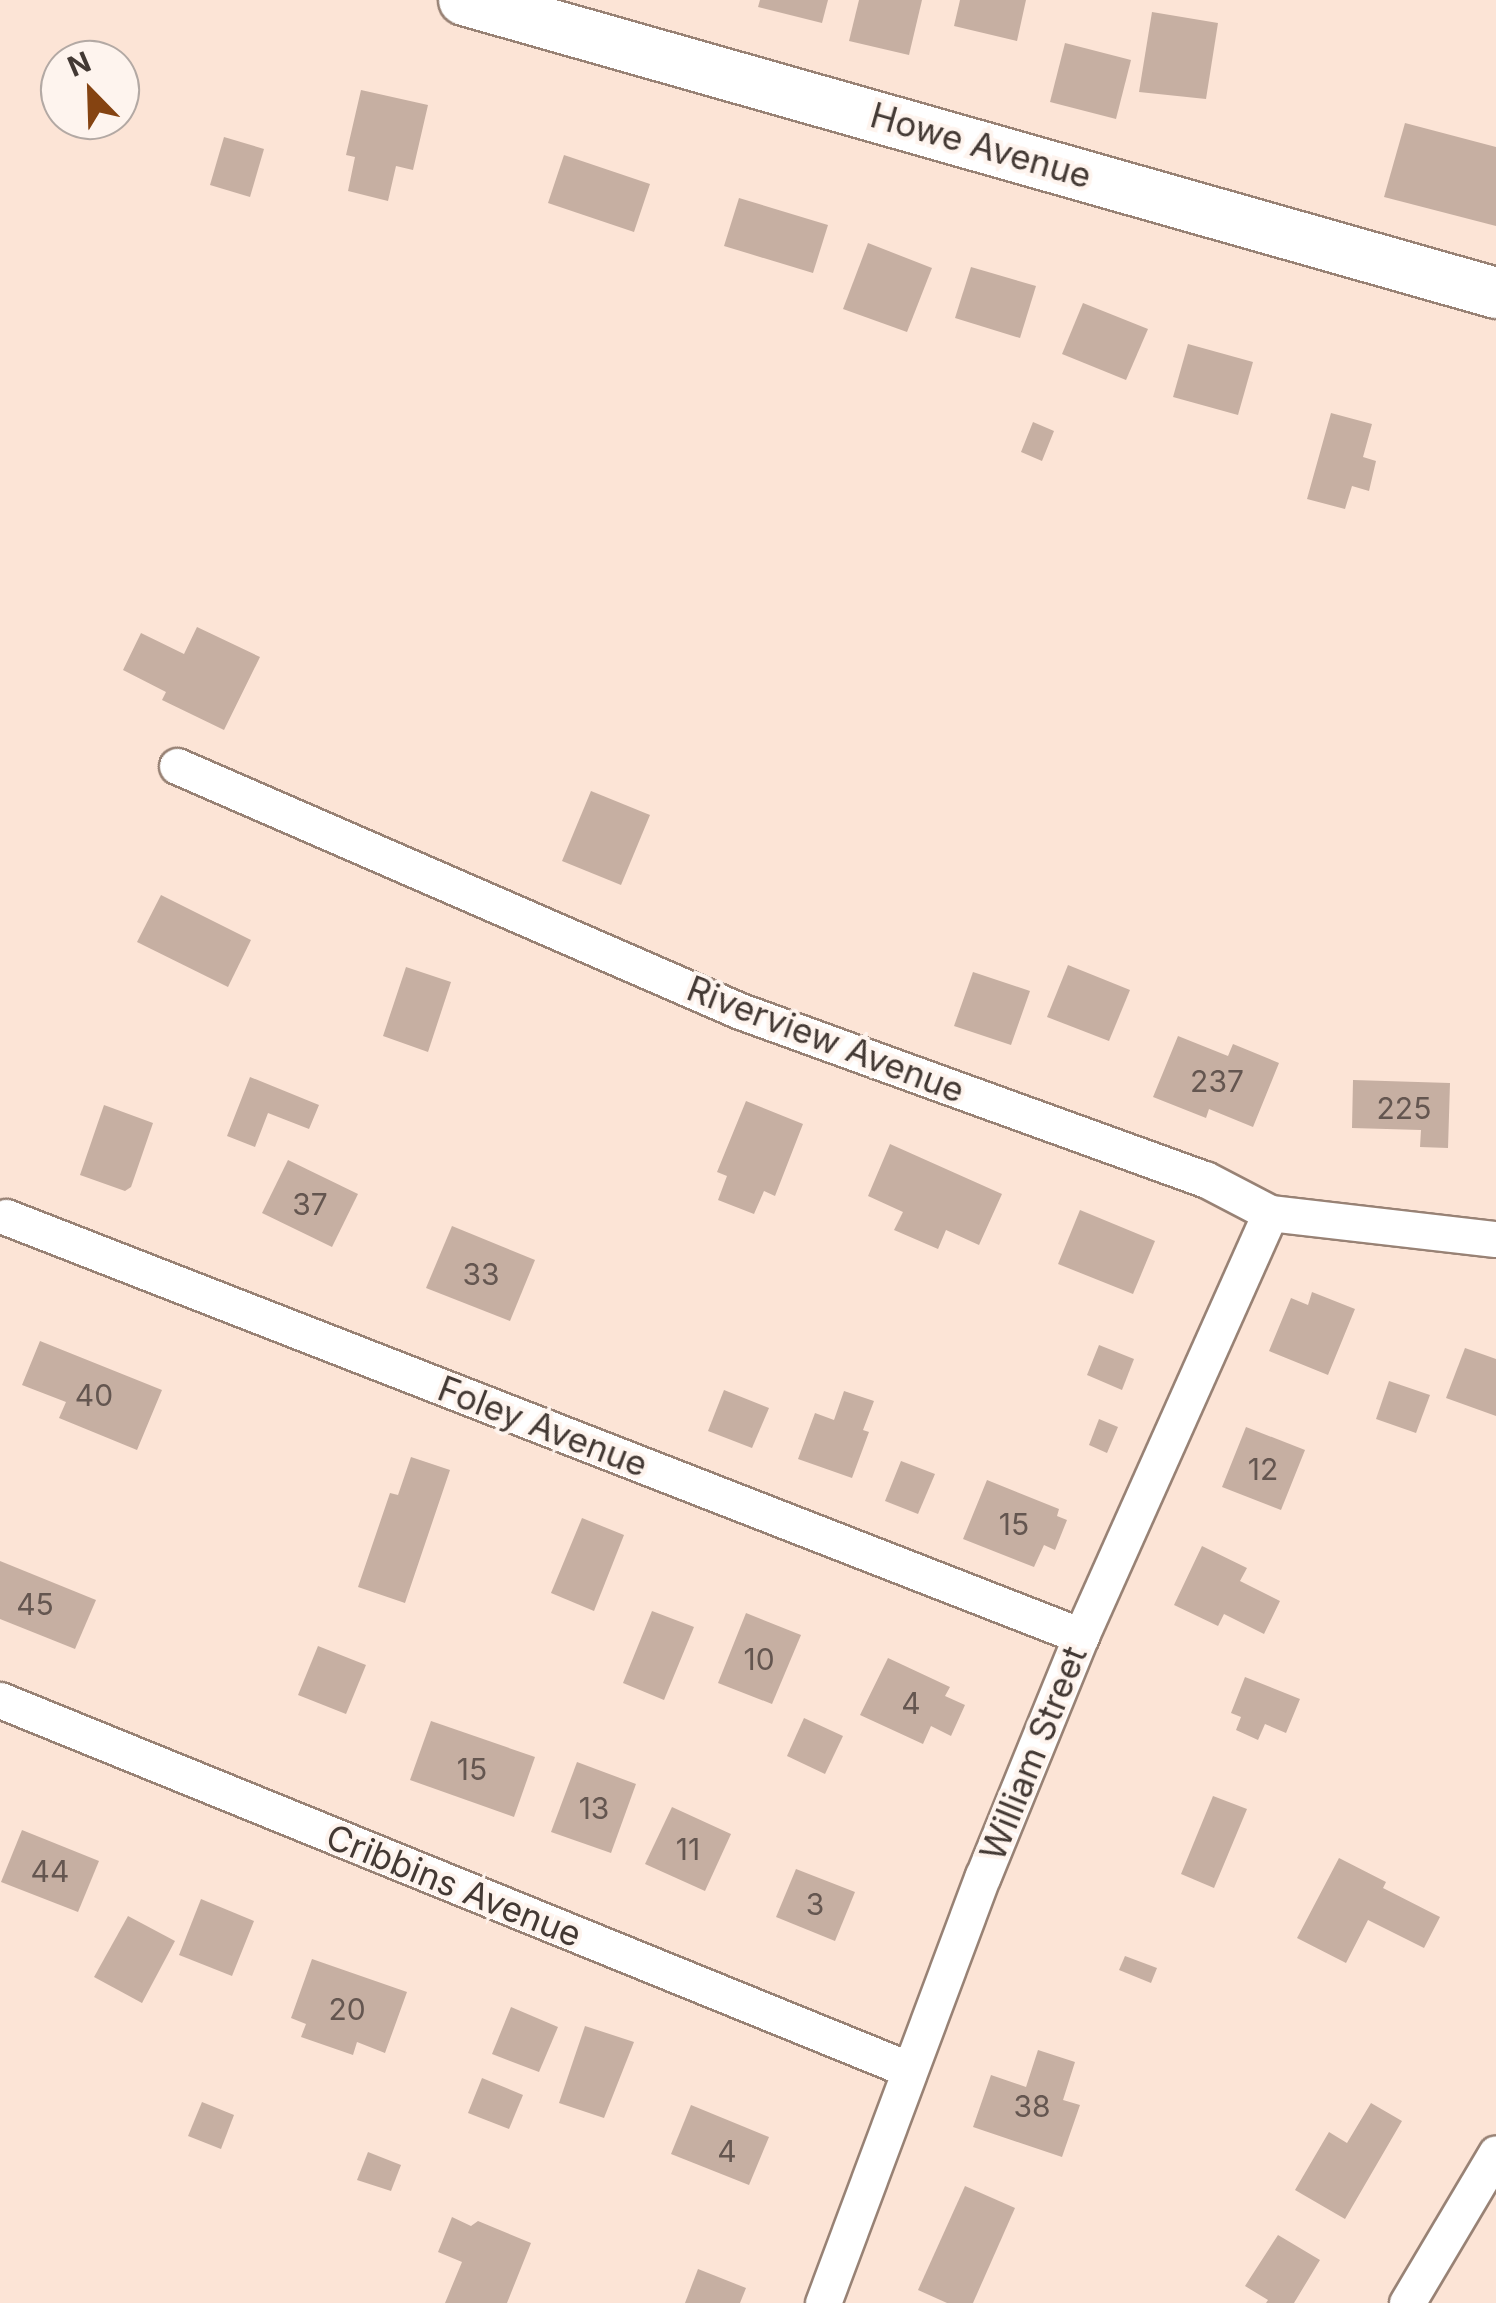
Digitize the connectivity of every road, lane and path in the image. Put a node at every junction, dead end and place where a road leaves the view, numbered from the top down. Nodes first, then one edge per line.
1 (464, 0) edge
2 (1496, 293) edge
3 (176, 766) dead end
4 (1270, 1213) junction
5 (6, 1216) dead end
6 (1496, 1238) edge
7 (1081, 1636) junction
8 (0, 1700) edge
9 (908, 2069) junction
10 (1496, 2152) edge
11 (822, 2303) edge
12 (1407, 2303) edge

1 - 2 main road, Howe Avenue
3 - 4 street, Riverview Avenue
4 - 6 street, Riverview Avenue
4 - 7 street, William Street
5 - 7 street, Foley Avenue
7 - 9 street, William Street
8 - 9 street, Cribbins Avenue
9 - 11 street, William Street
10 - 12 street

